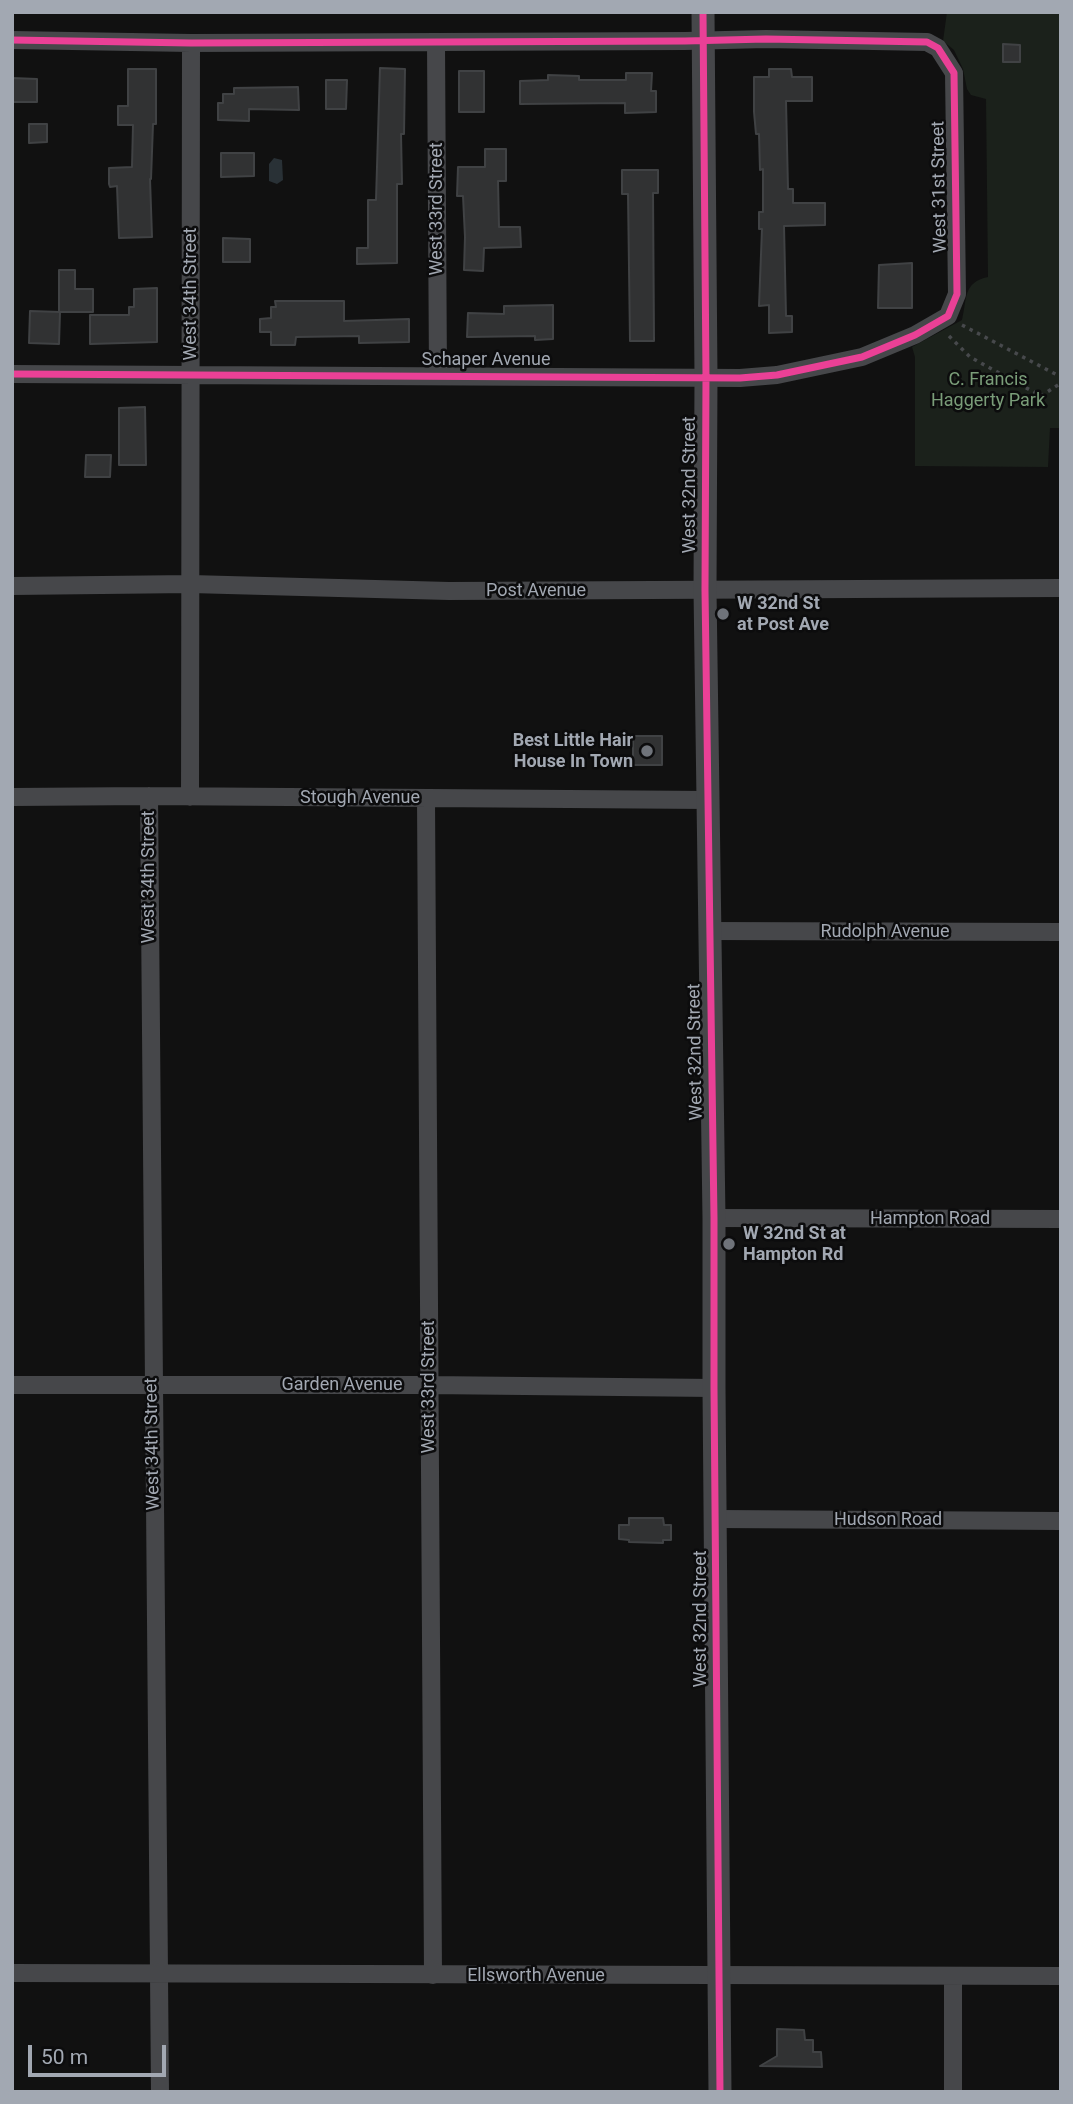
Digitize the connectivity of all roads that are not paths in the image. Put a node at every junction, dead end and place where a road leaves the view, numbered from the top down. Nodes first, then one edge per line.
1 (703, 12) edge
2 (12, 40) edge
3 (703, 41) junction
4 (191, 43) junction
5 (436, 43) junction
6 (955, 321) joint
7 (12, 374) edge
8 (191, 376) junction
9 (438, 376) junction
10 (706, 377) junction
11 (191, 584) junction
12 (12, 586) edge
13 (1061, 588) edge
14 (705, 590) junction
15 (149, 796) junction
16 (12, 797) edge
17 (190, 797) junction
18 (426, 799) junction
19 (708, 800) junction
20 (709, 931) junction
21 (1061, 932) edge
22 (714, 1218) junction
23 (1061, 1219) edge
24 (12, 1385) edge
25 (429, 1385) junction
26 (152, 1386) junction
27 (714, 1388) junction
28 (716, 1519) junction
29 (1061, 1521) edge
30 (160, 1971) junction
31 (12, 1973) edge
32 (433, 1975) junction
33 (720, 1976) junction
34 (953, 1976) junction
35 (1061, 1976) edge
36 (160, 2092) edge
37 (720, 2092) edge
38 (953, 2092) edge

1 - 3 street, West 32nd Street
2 - 4 street
3 - 5 street
3 - 6 street, West 31st Street
3 - 10 street, West 32nd Street
4 - 5 street
4 - 8 street, West 34th Street
5 - 9 street, West 33rd Street
6 - 10 street, Schaper Avenue
7 - 8 street, Schaper Avenue
8 - 9 street, Schaper Avenue
8 - 11 street, West 34th Street
9 - 10 street, Schaper Avenue
10 - 14 street, West 32nd Street
11 - 12 street, Post Avenue
11 - 14 street, Post Avenue
11 - 17 street, West 34th Street
13 - 14 street, Post Avenue
14 - 19 street, West 32nd Street
15 - 16 street, Stough Avenue
15 - 17 street, Stough Avenue
15 - 26 street, West 34th Street
17 - 18 street, Stough Avenue
18 - 19 street, Stough Avenue
18 - 25 street, West 33rd Street
19 - 20 street, West 32nd Street
20 - 21 street, Rudolph Avenue
20 - 22 street, West 32nd Street
22 - 23 street, Hampton Road
22 - 27 street, West 32nd Street
24 - 26 street, Garden Avenue
25 - 26 street, Garden Avenue
25 - 27 street, Garden Avenue
25 - 32 street, West 33rd Street
26 - 30 street, West 34th Street
27 - 28 street, West 32nd Street
28 - 29 street, Hudson Road
28 - 33 street, West 32nd Street
30 - 31 street, Ellsworth Avenue
30 - 32 street, Ellsworth Avenue
30 - 36 street, West 34th Street
32 - 33 street, Ellsworth Avenue
33 - 34 street, Ellsworth Avenue
33 - 37 street, West 32nd Street
34 - 35 street, Ellsworth Avenue
34 - 38 street

